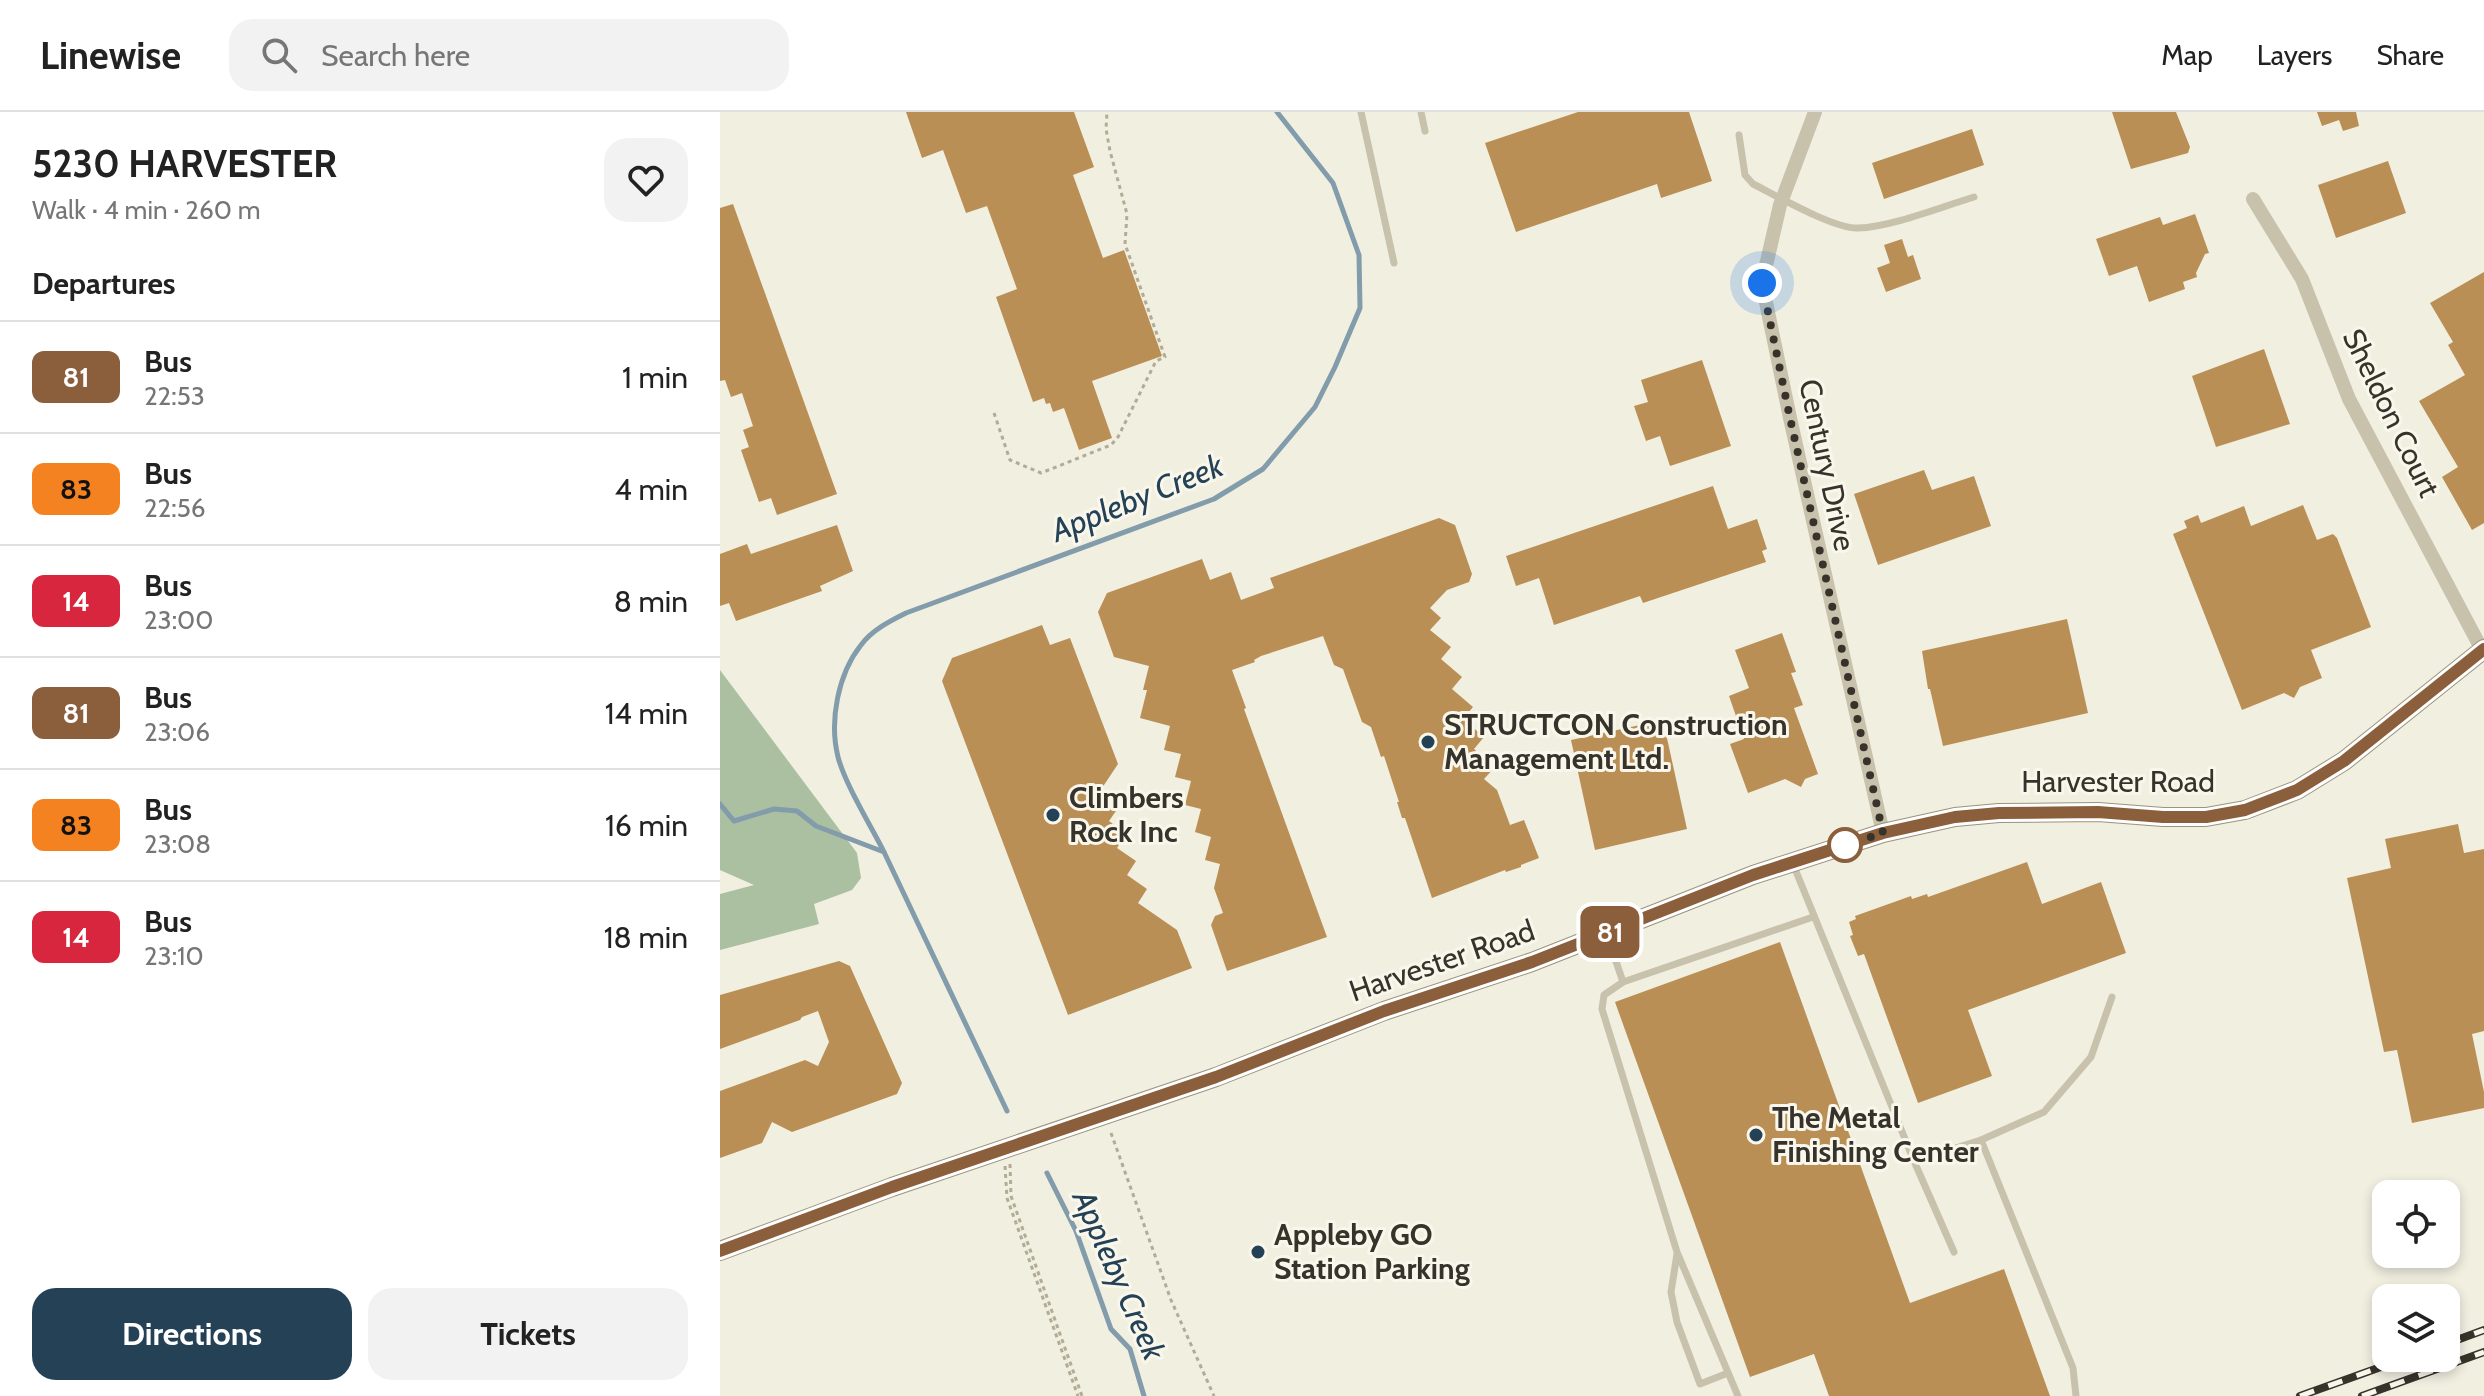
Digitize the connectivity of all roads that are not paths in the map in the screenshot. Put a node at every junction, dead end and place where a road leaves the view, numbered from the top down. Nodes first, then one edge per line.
1 (1361, 112) edge
2 (1421, 112) edge
3 (1815, 112) edge
4 (1425, 131) dead end
5 (1739, 135) dead end
6 (1974, 197) dead end
7 (1783, 199) junction
8 (2253, 199) dead end
9 (1394, 263) dead end
10 (2483, 650) edge
11 (1883, 833) junction
12 (1793, 862) junction
13 (1813, 917) junction
14 (1606, 933) junction
15 (1623, 982) junction
16 (2112, 997) dead end
17 (1981, 1140) junction
18 (1914, 1161) junction
19 (720, 1251) edge
20 (1677, 1252) junction
21 (1954, 1252) dead end
22 (1728, 1373) junction
23 (1738, 1396) edge
24 (2076, 1396) edge

1 - 9 lane
2 - 4 lane
3 - 7 street, Century Drive
5 - 7 lane
6 - 7 lane
7 - 11 street, Century Drive
8 - 10 street, Sheldon Court
10 - 11 main road, Harvester Road
11 - 12 main road, Harvester Road
12 - 13 lane
12 - 14 main road, Harvester Road
13 - 15 lane
13 - 18 lane
14 - 15 lane
14 - 19 main road, Harvester Road
15 - 20 lane
16 - 17 lane
17 - 18 lane
17 - 24 lane
18 - 21 lane
20 - 22 lane
20 - 22 lane
22 - 23 lane

